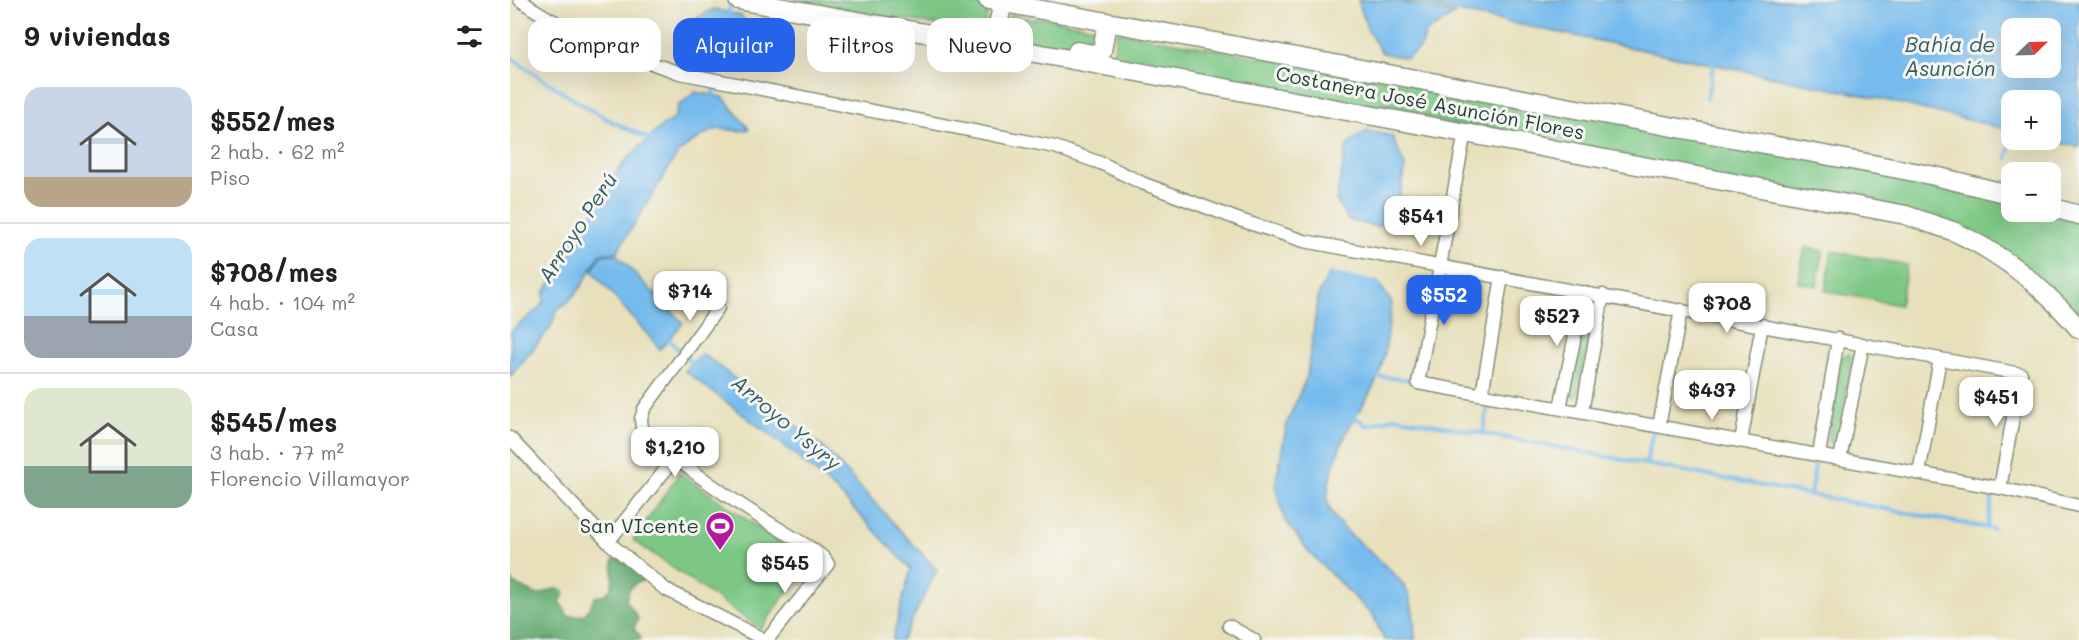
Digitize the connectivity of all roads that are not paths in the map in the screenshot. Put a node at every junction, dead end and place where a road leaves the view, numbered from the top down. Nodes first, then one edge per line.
1 (520, 0) edge
2 (995, 1) edge
3 (745, 2) edge
4 (994, 18) edge
5 (1107, 22) junction
6 (927, 34) edge
7 (1033, 52) edge
8 (1055, 56) junction
9 (1465, 132) junction
10 (2001, 192) edge
11 (2061, 210) edge
12 (2079, 216) edge
13 (1439, 265) junction
14 (1502, 276) junction
15 (1584, 292) junction
16 (1603, 295) junction
17 (718, 308) dead end
18 (1681, 310) junction
19 (1762, 325) junction
20 (2079, 329) edge
21 (1838, 339) junction
22 (1863, 344) junction
23 (1940, 359) junction
24 (1482, 394) junction
25 (1560, 408) junction
26 (1582, 412) junction
27 (1659, 426) junction
28 (510, 438) edge
29 (1741, 441) junction
30 (1819, 455) junction
31 (674, 459) junction
32 (1840, 459) junction
33 (1919, 473) junction
34 (2000, 488) junction
35 (2079, 506) edge
36 (608, 542) junction
37 (1229, 626) dead end
38 (766, 640) edge
39 (1254, 640) edge

1 - 13 street
2 - 4 highway
2 - 5 highway, Costanera José Asunción Flores
3 - 6 highway, Costanera José Asunción Flores
5 - 8 highway
5 - 10 highway, Costanera José Asunción Flores
7 - 8 highway, Costanera José Asunción Flores
8 - 9 highway, Costanera José Asunción Flores
9 - 13 street
9 - 20 highway, Costanera José Asunción Flores
11 - 12 highway
13 - 14 street
13 - 24 street
14 - 15 street
14 - 24 street
15 - 16 street
15 - 25 street
16 - 18 street
16 - 26 street
17 - 31 street
18 - 19 street
18 - 27 street
19 - 21 street
19 - 29 street
21 - 22 street
21 - 30 street
22 - 23 street
22 - 32 street
23 - 33 street
23 - 34 street
24 - 25 street
25 - 26 street
26 - 27 street
27 - 29 street
28 - 36 street
29 - 30 street
30 - 32 street
31 - 36 street
31 - 38 street
32 - 33 street
33 - 34 street
34 - 35 street
36 - 38 street
37 - 39 street

